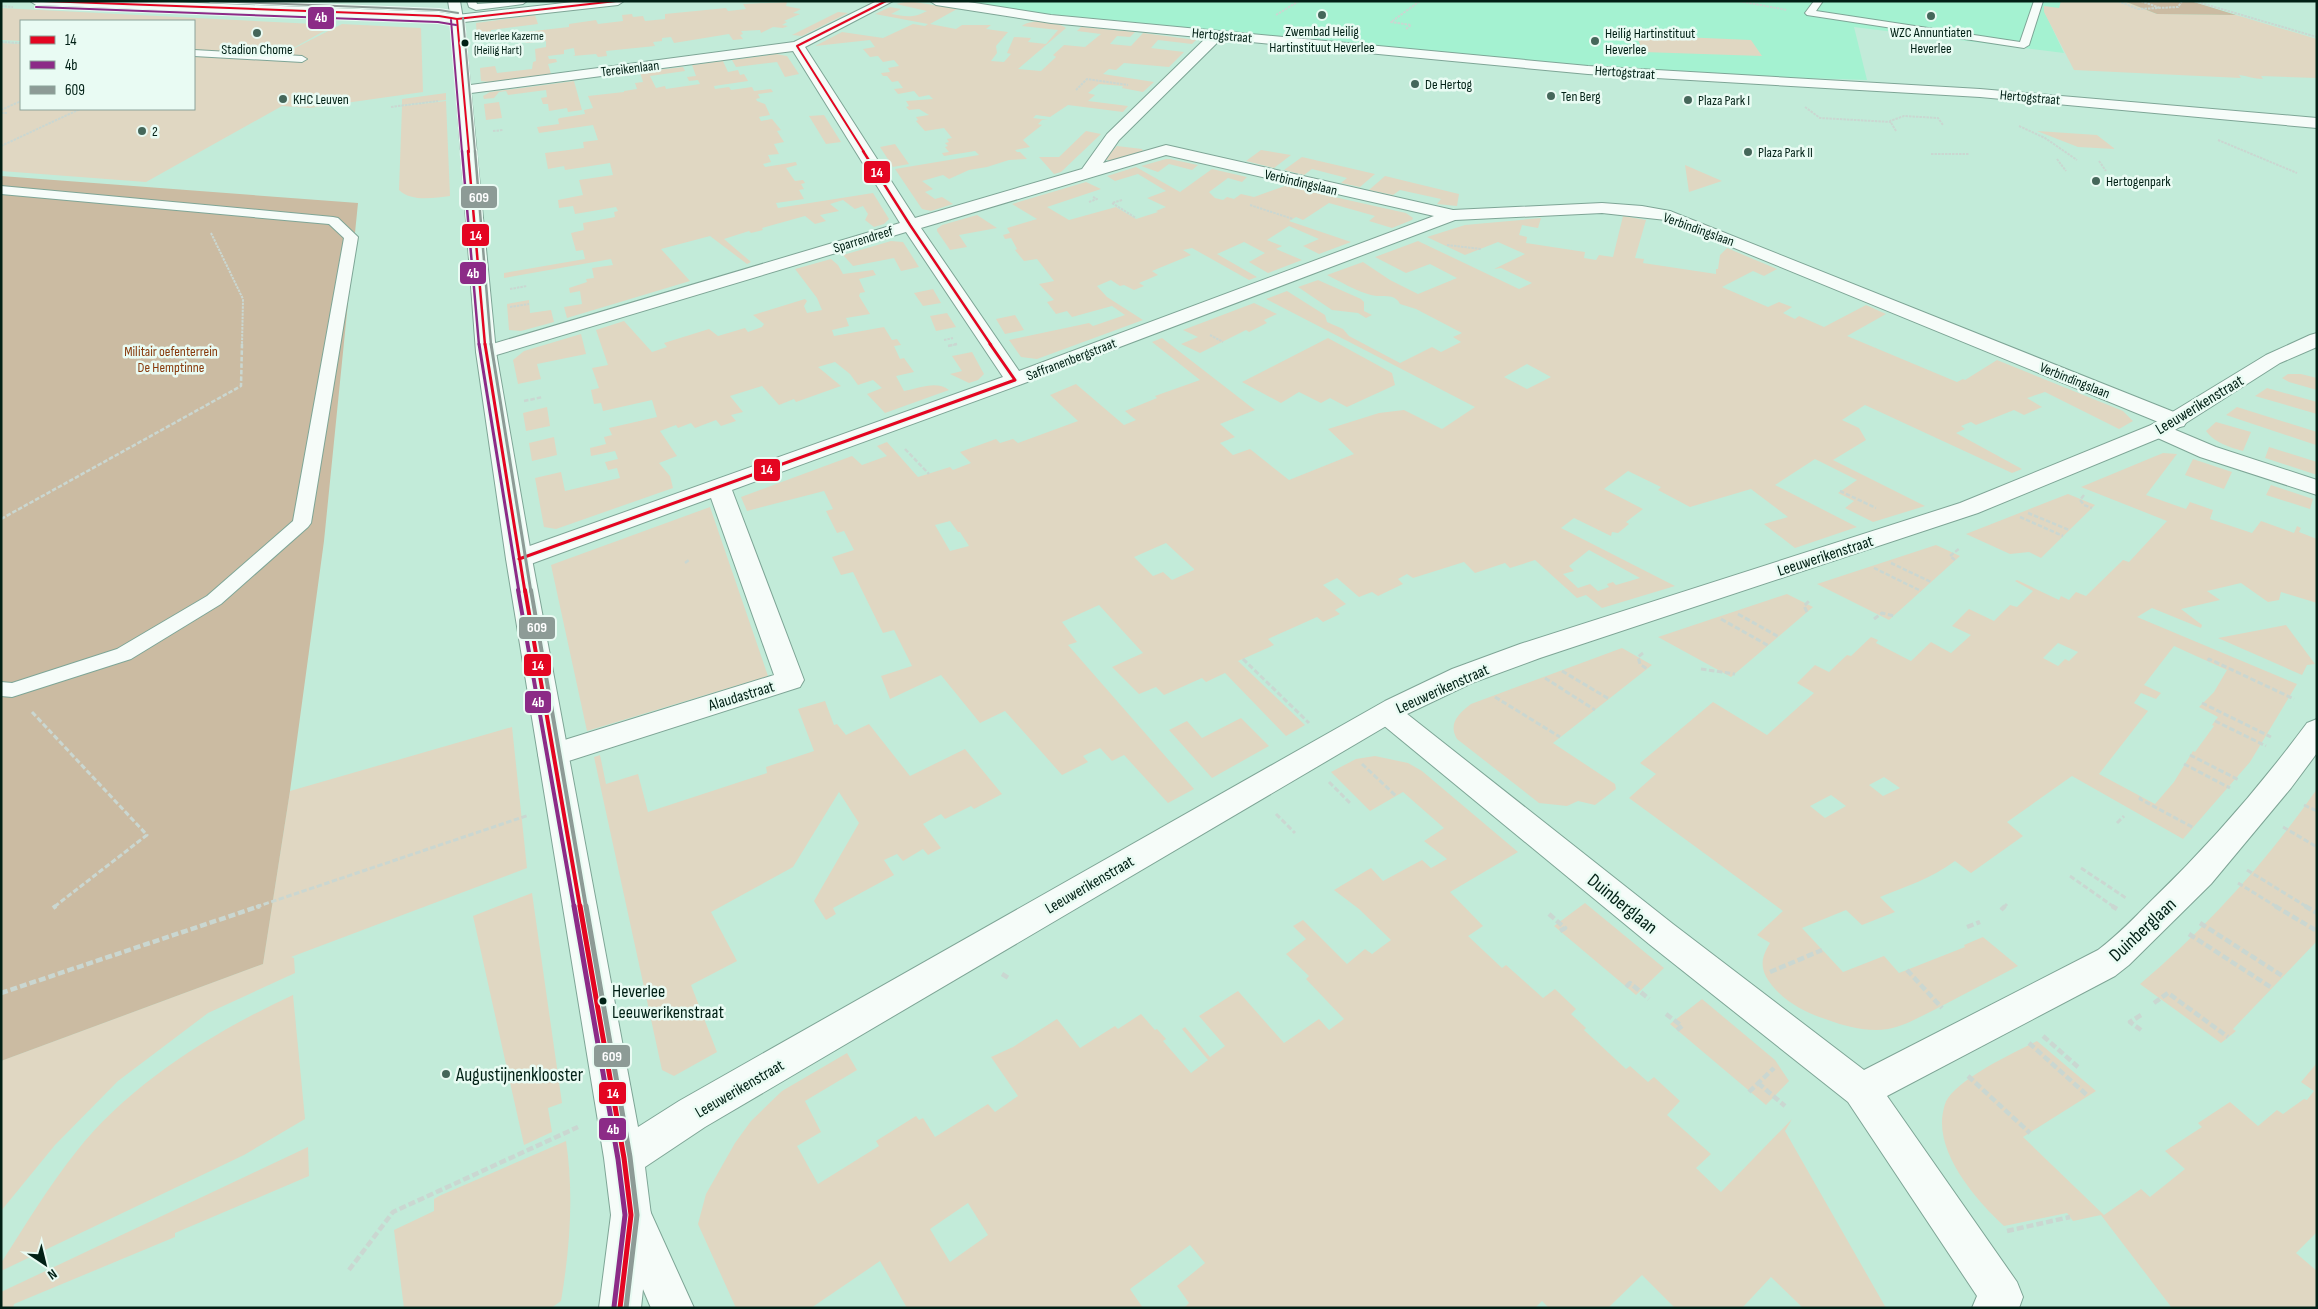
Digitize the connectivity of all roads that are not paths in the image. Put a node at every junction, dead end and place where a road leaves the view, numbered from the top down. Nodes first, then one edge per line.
1 (36, 1) edge
2 (454, 1) edge
3 (471, 1) edge
4 (523, 1) edge
5 (618, 1) edge
6 (887, 1) edge
7 (936, 1) edge
8 (1819, 1) edge
9 (2039, 1) edge
10 (556, 5) edge
11 (457, 19) junction
12 (1218, 35) junction
13 (797, 46) junction
14 (195, 53) edge
15 (302, 60) dead end
16 (464, 94) junction
17 (2317, 123) edge
18 (1113, 137) junction
19 (1166, 150) junction
20 (1088, 172) junction
21 (1, 190) edge
22 (1453, 216) junction
23 (910, 225) junction
24 (2317, 339) edge
25 (486, 352) junction
26 (1015, 380) junction
27 (2168, 425) junction
28 (718, 487) junction
29 (2317, 488) edge
30 (519, 559) junction
31 (6, 689) edge
32 (1387, 712) junction
33 (2305, 747) edge
34 (553, 755) junction
35 (1861, 1090) junction
36 (624, 1158) junction
37 (631, 1215) junction
38 (2002, 1304) edge
39 (620, 1308) edge
40 (673, 1308) edge

1 - 11 street
2 - 11 street
3 - 4 lane
5 - 10 street
6 - 13 street, Tereikenlaan
7 - 12 street, Hertogstraat
8 - 9 lane
10 - 11 street
11 - 16 street
12 - 17 street, Hertogstraat
12 - 18 street
13 - 16 street, Tereikenlaan
13 - 23 street
14 - 15 lane
16 - 25 street
18 - 19 street, Verbindingslaan
18 - 20 street
19 - 20 street, Verbindingslaan
19 - 22 street, Verbindingslaan
20 - 23 street, Sparrendreef
21 - 31 lane
22 - 26 street, Saffranenbergstraat
22 - 27 street, Verbindingslaan
23 - 25 street, Sparrendreef
23 - 26 street
24 - 27 street, Leeuwerikenstraat
25 - 30 street
26 - 28 street, Saffranenbergstraat
27 - 29 street, Verbindingslaan
27 - 32 street, Leeuwerikenstraat
28 - 30 street, Saffranenbergstraat
28 - 34 street, Alaudastraat
30 - 34 street
32 - 35 street, Duinberglaan
32 - 36 street, Leeuwerikenstraat
33 - 35 street, Duinberglaan
34 - 36 street
35 - 38 street, Duinberglaan
36 - 37 street
37 - 39 street
37 - 40 street

